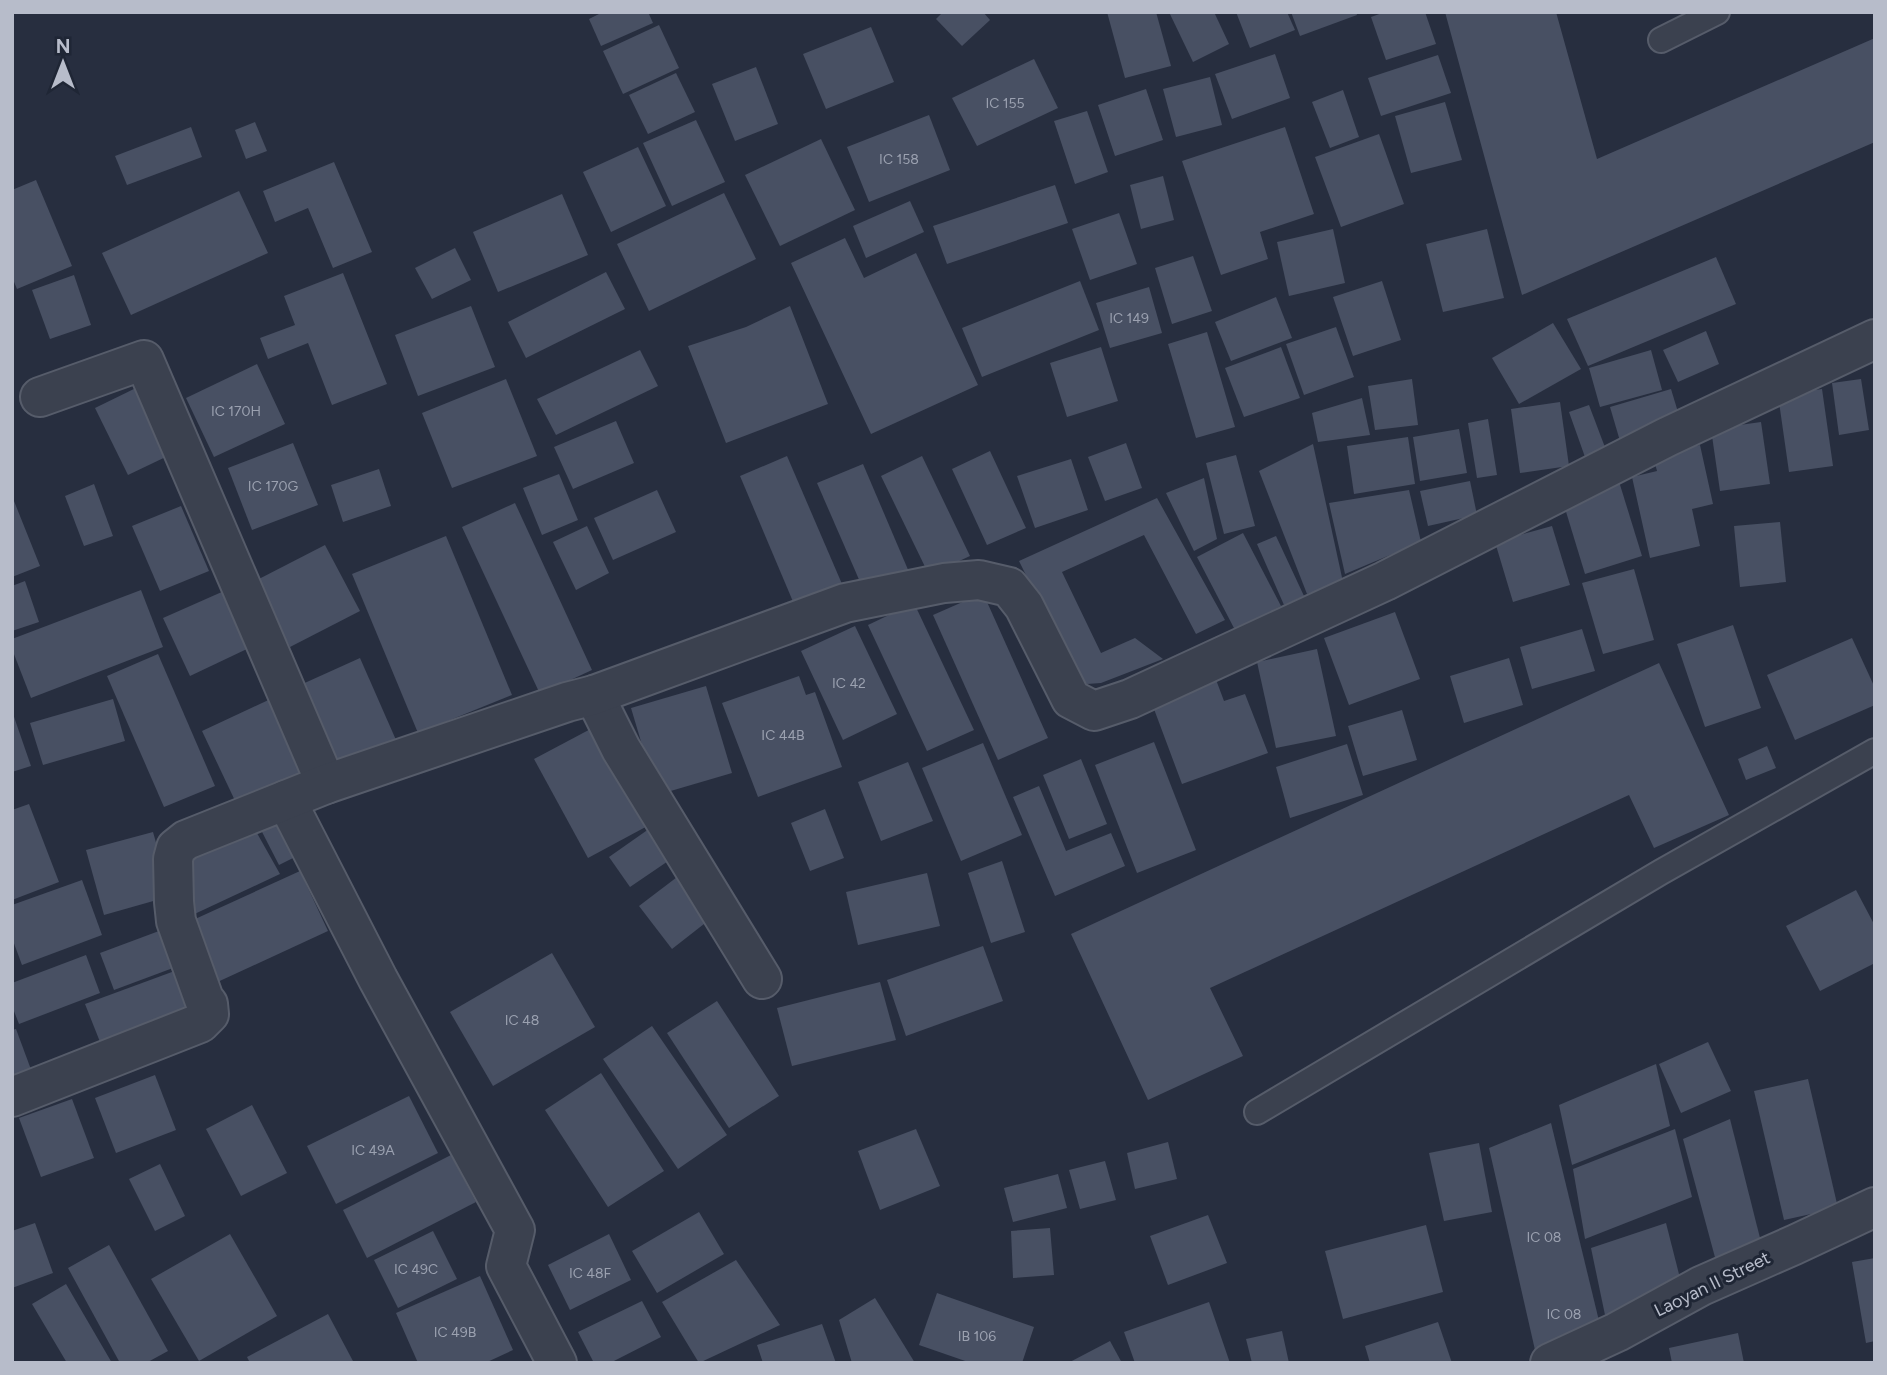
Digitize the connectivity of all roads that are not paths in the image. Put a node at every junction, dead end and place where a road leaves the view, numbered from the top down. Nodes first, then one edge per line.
1 (1717, 12) edge
2 (1661, 40) dead end
3 (1875, 339) edge
4 (40, 397) dead end
5 (594, 695) junction
6 (1875, 751) edge
7 (326, 785) junction
8 (286, 800) junction
9 (762, 979) dead end
10 (12, 1097) edge
11 (1257, 1112) dead end
12 (1875, 1207) edge
13 (557, 1363) edge
14 (1550, 1363) edge

1 - 2 lane
3 - 5 street
4 - 7 street
5 - 7 street
5 - 9 street
6 - 11 lane
7 - 8 street
8 - 10 street
8 - 13 street
12 - 14 street, Laoyan II Street

